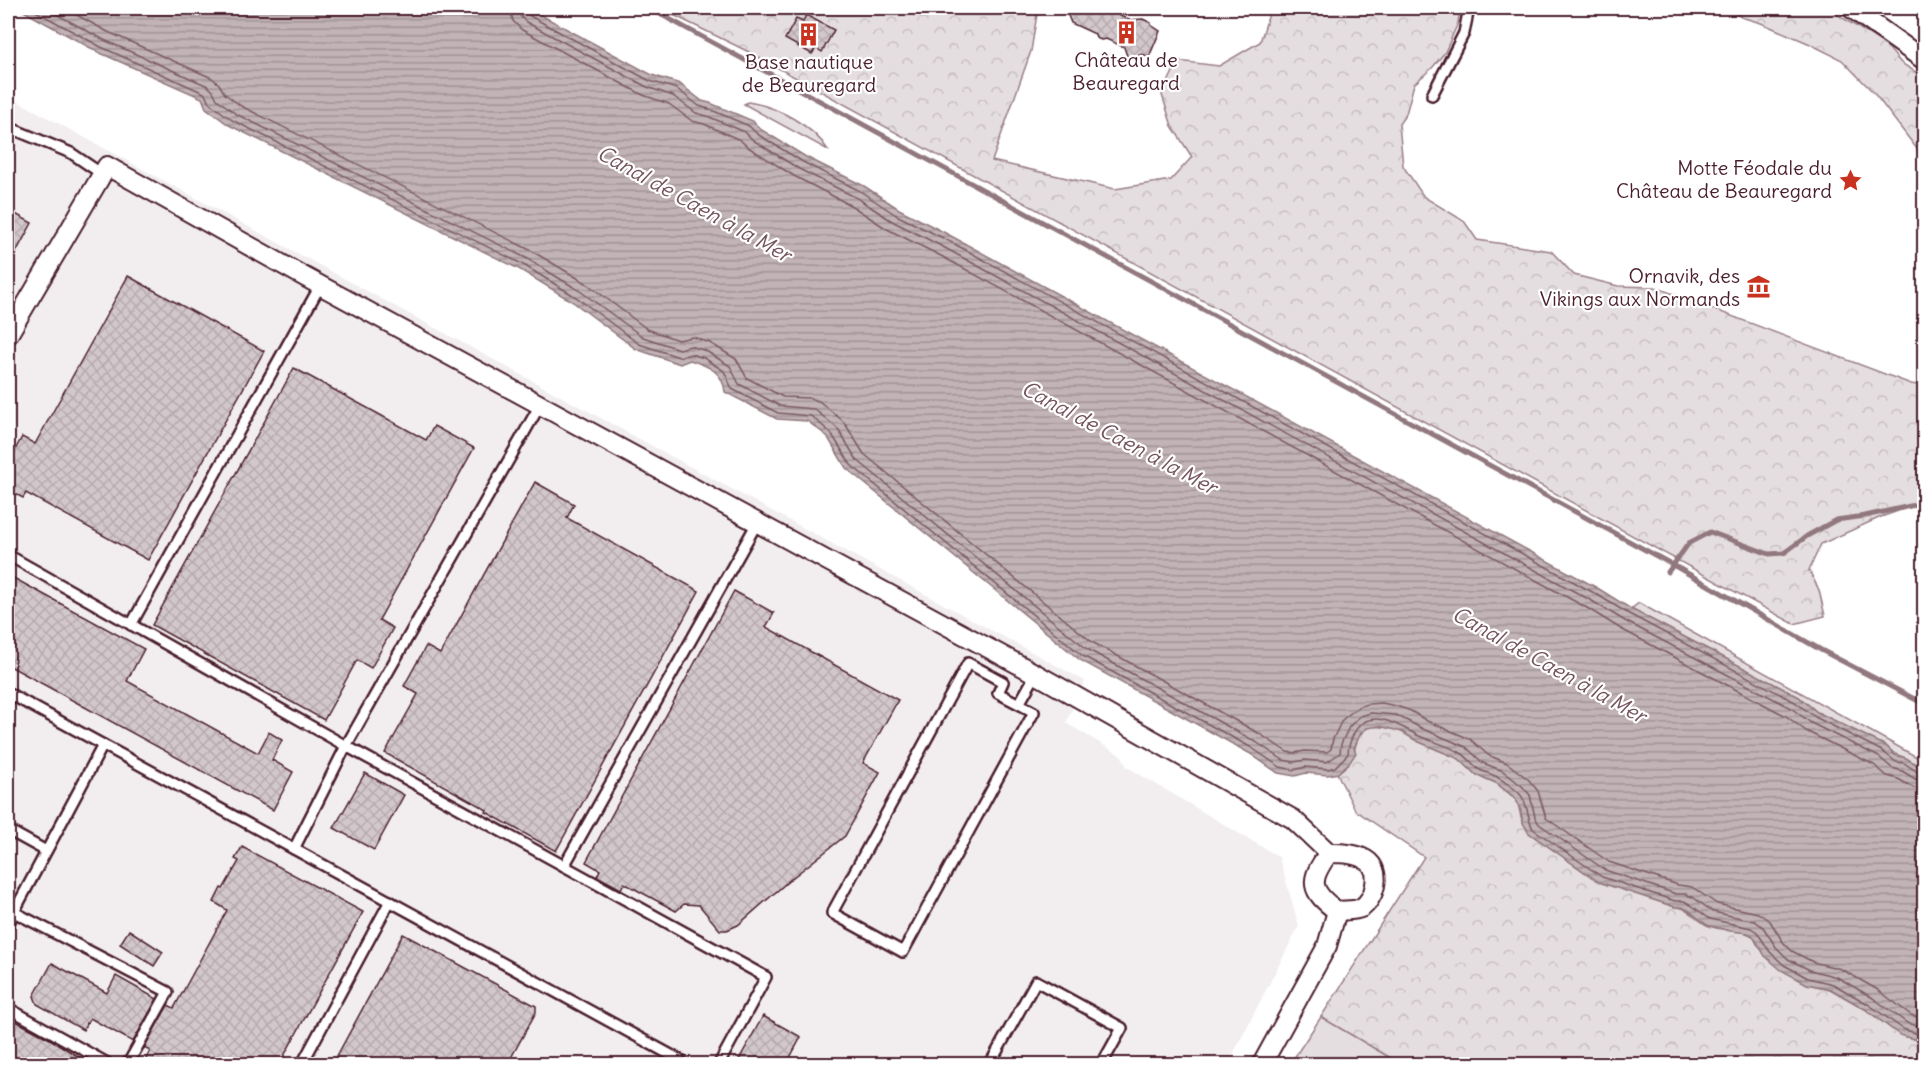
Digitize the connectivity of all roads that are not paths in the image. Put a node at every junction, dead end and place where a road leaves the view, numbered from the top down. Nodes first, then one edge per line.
1 (1469, 8) edge
2 (1851, 8) edge
3 (1924, 60) edge
4 (1432, 95) dead end
5 (8, 127) edge
6 (102, 174) junction
7 (320, 286) junction
8 (8, 335) edge
9 (540, 405) junction
10 (757, 523) junction
11 (8, 555) edge
12 (131, 625) junction
13 (1036, 674) junction
14 (8, 693) edge
15 (1019, 704) junction
16 (103, 745) junction
17 (346, 746) junction
18 (8, 830) edge
19 (294, 849) junction
20 (46, 851) junction
21 (1329, 854) junction
22 (564, 866) junction
23 (390, 901) junction
24 (11, 910) edge
25 (1337, 911) junction
26 (8, 925) edge
27 (8, 1008) edge
28 (109, 1065) edge
29 (125, 1065) edge
30 (302, 1065) edge
31 (684, 1065) edge
32 (719, 1065) edge
33 (990, 1065) edge
34 (1102, 1065) edge
35 (1262, 1065) edge

1 - 4 lane
2 - 3 street
5 - 6 lane
6 - 7 street
6 - 8 street
7 - 9 street
7 - 12 lane
9 - 10 street
9 - 17 lane
10 - 13 street
10 - 22 lane
11 - 12 lane
12 - 17 lane
13 - 15 lane
13 - 21 street
14 - 16 lane
15 - 15 lane
16 - 19 lane
16 - 20 lane
17 - 19 lane
17 - 22 lane
18 - 20 lane
19 - 23 lane
20 - 24 lane
21 - 25 street
21 - 25 street
22 - 32 lane
23 - 30 lane
23 - 31 lane
24 - 26 lane
24 - 29 lane
25 - 35 street
27 - 28 lane
33 - 34 lane

